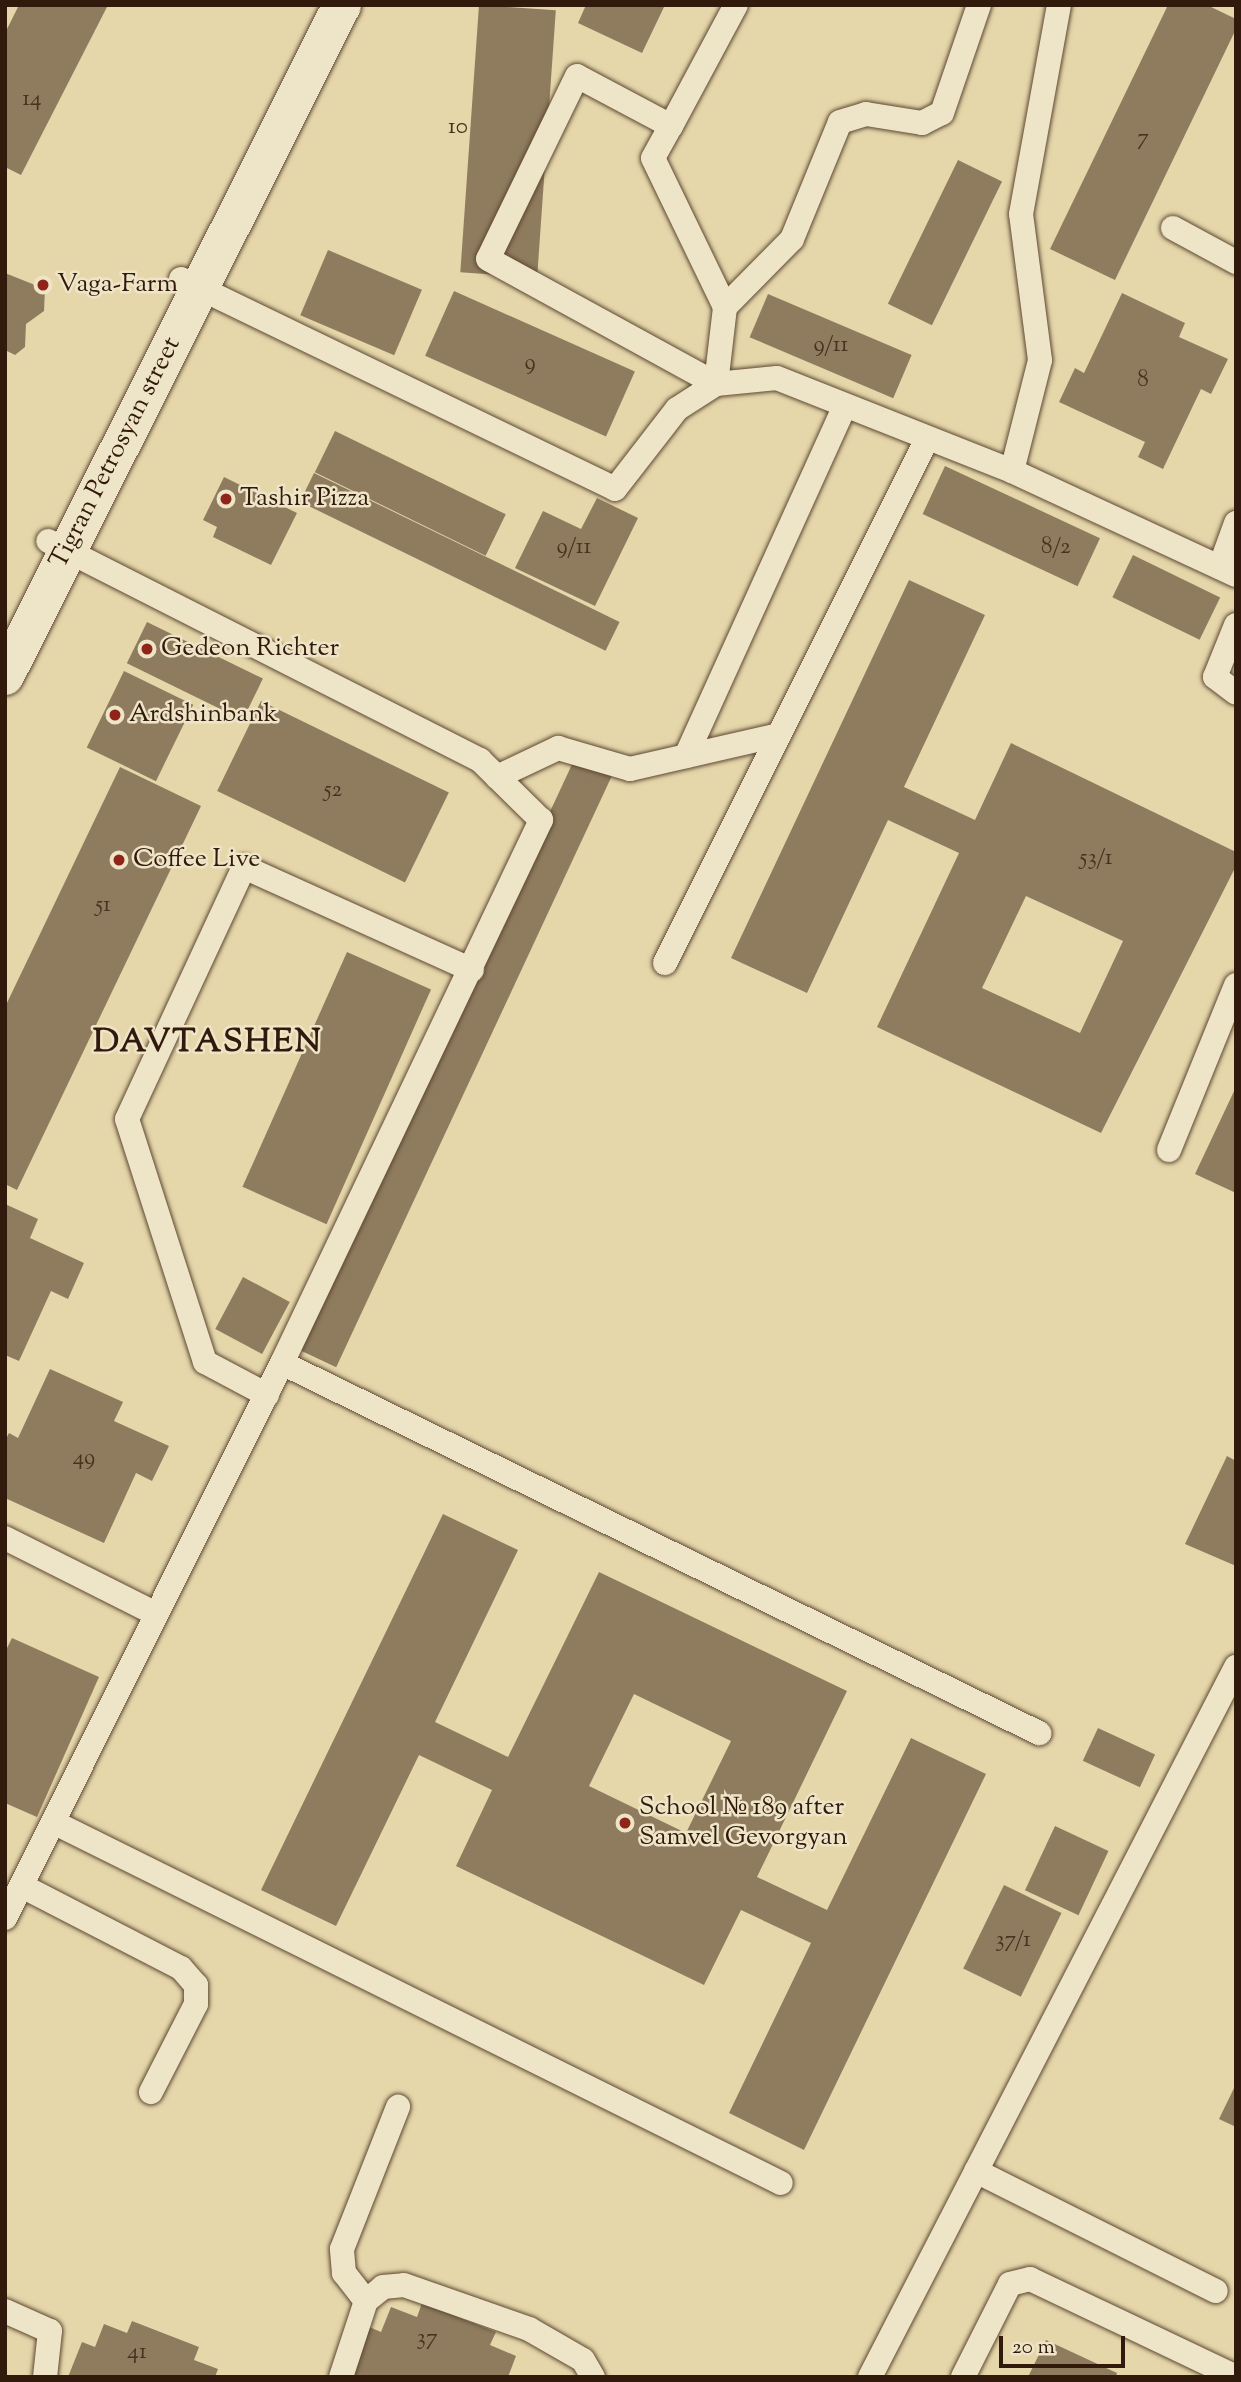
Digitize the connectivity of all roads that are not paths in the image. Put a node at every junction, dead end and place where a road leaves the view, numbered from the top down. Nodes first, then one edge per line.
1 (322, 5) edge
2 (342, 5) edge
3 (736, 5) edge
4 (979, 5) edge
5 (1059, 5) edge
6 (671, 126) junction
7 (1173, 228) dead end
8 (1236, 262) edge
9 (190, 283) junction
10 (725, 307) junction
11 (716, 384) junction
12 (845, 406) junction
13 (927, 439) junction
14 (1013, 471) junction
15 (1236, 523) edge
16 (57, 546) junction
17 (1228, 571) edge
18 (1236, 625) edge
19 (5, 628) edge
20 (5, 676) edge
21 (1236, 693) edge
22 (779, 735) junction
23 (686, 756) junction
24 (497, 778) junction
25 (665, 963) dead end
26 (472, 970) junction
27 (1236, 985) edge
28 (1169, 1150) dead end
29 (282, 1363) junction
30 (267, 1395) junction
31 (5, 1538) edge
32 (156, 1614) junction
33 (1236, 1667) edge
34 (1039, 1733) dead end
35 (55, 1823) junction
36 (22, 1886) junction
37 (5, 1918) edge
38 (151, 2092) dead end
39 (398, 2107) dead end
40 (976, 2171) junction
41 (781, 2183) dead end
42 (1216, 2291) dead end
43 (366, 2301) junction
44 (5, 2311) edge
45 (877, 2374) edge
46 (1236, 2376) edge
47 (46, 2377) edge
48 (341, 2377) edge
49 (593, 2377) edge
50 (963, 2377) edge

1 - 9 main road, Tigran Petrosyan street
2 - 9 main road, Tigran Petrosyan street
3 - 6 lane
4 - 10 lane
5 - 14 lane
6 - 10 lane
6 - 11 lane
7 - 8 lane
9 - 11 lane
9 - 16 main road, Tigran Petrosyan street
10 - 11 lane
11 - 12 lane
12 - 13 lane
12 - 23 lane
13 - 14 lane
13 - 22 lane
14 - 17 lane
15 - 17 lane
16 - 19 main road, Tigran Petrosyan street
16 - 20 main road, Tigran Petrosyan street
16 - 24 lane
18 - 21 lane
22 - 23 lane
22 - 25 lane
23 - 24 lane
24 - 26 lane
26 - 29 lane
26 - 30 lane
27 - 28 lane
29 - 30 lane
29 - 34 lane
30 - 32 lane
31 - 32 lane
32 - 35 lane
33 - 40 lane
35 - 36 lane
35 - 41 lane
36 - 37 lane
36 - 38 lane
39 - 43 lane
40 - 42 lane
40 - 45 lane
43 - 48 lane
43 - 49 lane
44 - 47 lane
46 - 50 lane

